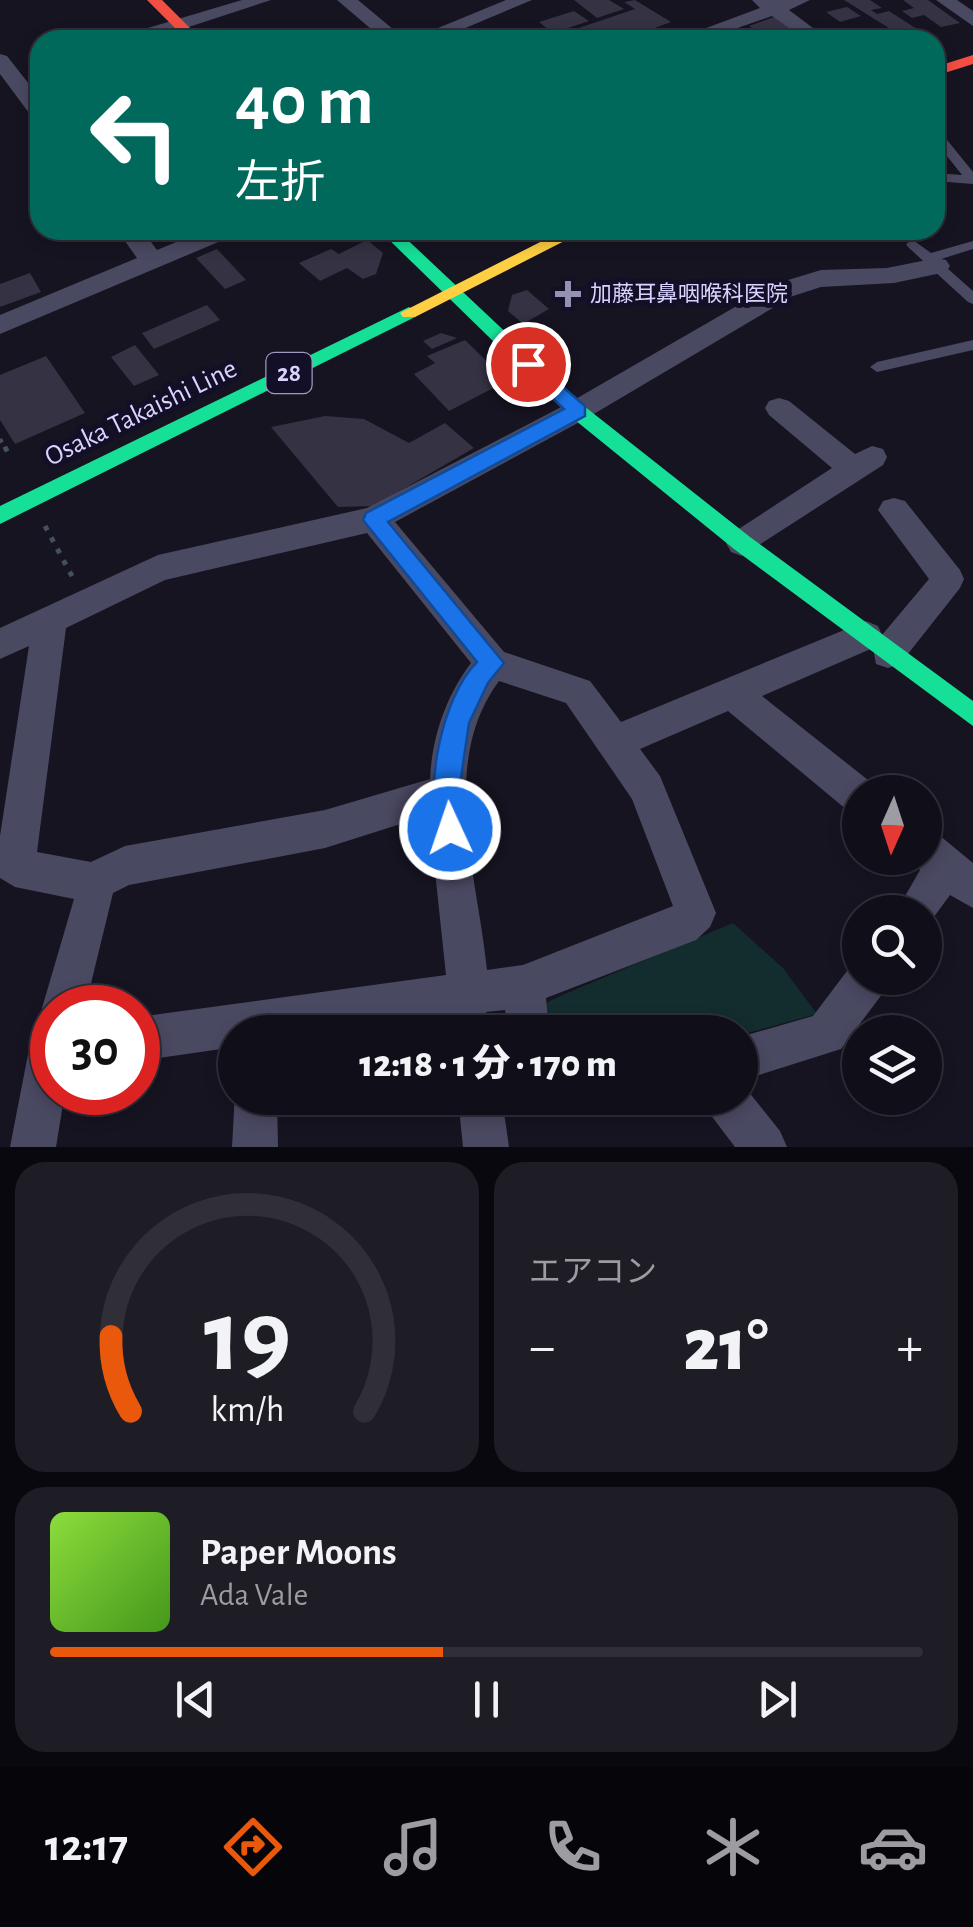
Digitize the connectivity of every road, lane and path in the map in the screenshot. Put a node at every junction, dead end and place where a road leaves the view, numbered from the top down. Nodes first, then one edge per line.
1 (154, 0) edge
2 (262, 0) edge
3 (346, 0) edge
4 (523, 0) edge
5 (801, 0) edge
6 (945, 0) edge
7 (766, 4) edge
8 (973, 20) edge
9 (185, 30) edge
10 (192, 30) edge
11 (384, 30) edge
12 (445, 30) edge
13 (707, 30) edge
14 (804, 30) edge
15 (973, 40) edge
16 (945, 49) edge
17 (973, 59) edge
18 (6, 67) edge
19 (945, 69) edge
20 (30, 99) edge
21 (945, 145) edge
22 (945, 178) edge
23 (972, 179) edge
24 (137, 240) edge
25 (201, 240) edge
26 (398, 240) edge
27 (558, 240) edge
28 (914, 244) dead end
29 (973, 245) edge
30 (152, 260) junction
31 (461, 260) dead end
32 (933, 262) junction
33 (434, 273) junction
34 (402, 288) dead end
35 (452, 292) junction
36 (973, 299) edge
37 (0, 325) edge
38 (973, 345) edge
39 (877, 366) dead end
40 (779, 408) dead end
41 (578, 411) junction
42 (0, 439) edge
43 (9, 455) dead end
44 (894, 510) dead end
45 (0, 516) edge
46 (374, 520) junction
47 (42, 521) dead end
48 (742, 543) junction
49 (86, 603) junction
50 (50, 621) junction
51 (0, 644) edge
52 (877, 644) junction
53 (492, 663) junction
54 (733, 694) junction
55 (973, 715) edge
56 (615, 742) junction
57 (842, 782) edge
58 (446, 792) junction
59 (948, 868) edge
60 (92, 882) junction
61 (928, 895) edge
62 (70, 985) edge
63 (855, 995) edge
64 (468, 1013) edge
65 (440, 1015) edge
66 (533, 1015) edge
67 (218, 1031) edge
68 (160, 1037) edge
69 (758, 1054) edge
70 (39, 1115) edge
71 (255, 1115) edge
72 (482, 1115) edge
73 (739, 1115) edge
74 (33, 1147) edge
75 (255, 1147) edge
76 (486, 1147) edge
77 (764, 1147) edge

1 - 9 main road
2 - 10 street
3 - 11 street
4 - 12 street
5 - 7 street
6 - 8 street
7 - 13 street
7 - 14 street
15 - 16 main road
17 - 19 main road
18 - 20 street
21 - 23 lane
22 - 23 lane
24 - 30 street
25 - 30 street
26 - 33 main road
27 - 35 main road, Osaka Takaishi Line / 28
28 - 32 lane
29 - 32 lane
30 - 37 street
31 - 33 main road
32 - 36 lane
32 - 41 street
33 - 34 main road
33 - 35 main road
35 - 41 main road
35 - 45 main road, Osaka Takaishi Line / 28
38 - 39 lane
40 - 48 street
41 - 46 street
41 - 48 main road
42 - 43 path
44 - 52 street
46 - 49 street
46 - 53 street
47 - 49 path
48 - 52 main road
49 - 50 street
50 - 51 street
50 - 60 street
52 - 54 street
52 - 55 main road
53 - 56 street
53 - 58 street
54 - 56 street
54 - 57 street
56 - 66 street
58 - 60 street
58 - 64 street
59 - 61 street
60 - 62 street
63 - 69 street
64 - 65 street
67 - 68 street
70 - 74 street
71 - 75 street
72 - 76 street
73 - 77 street

